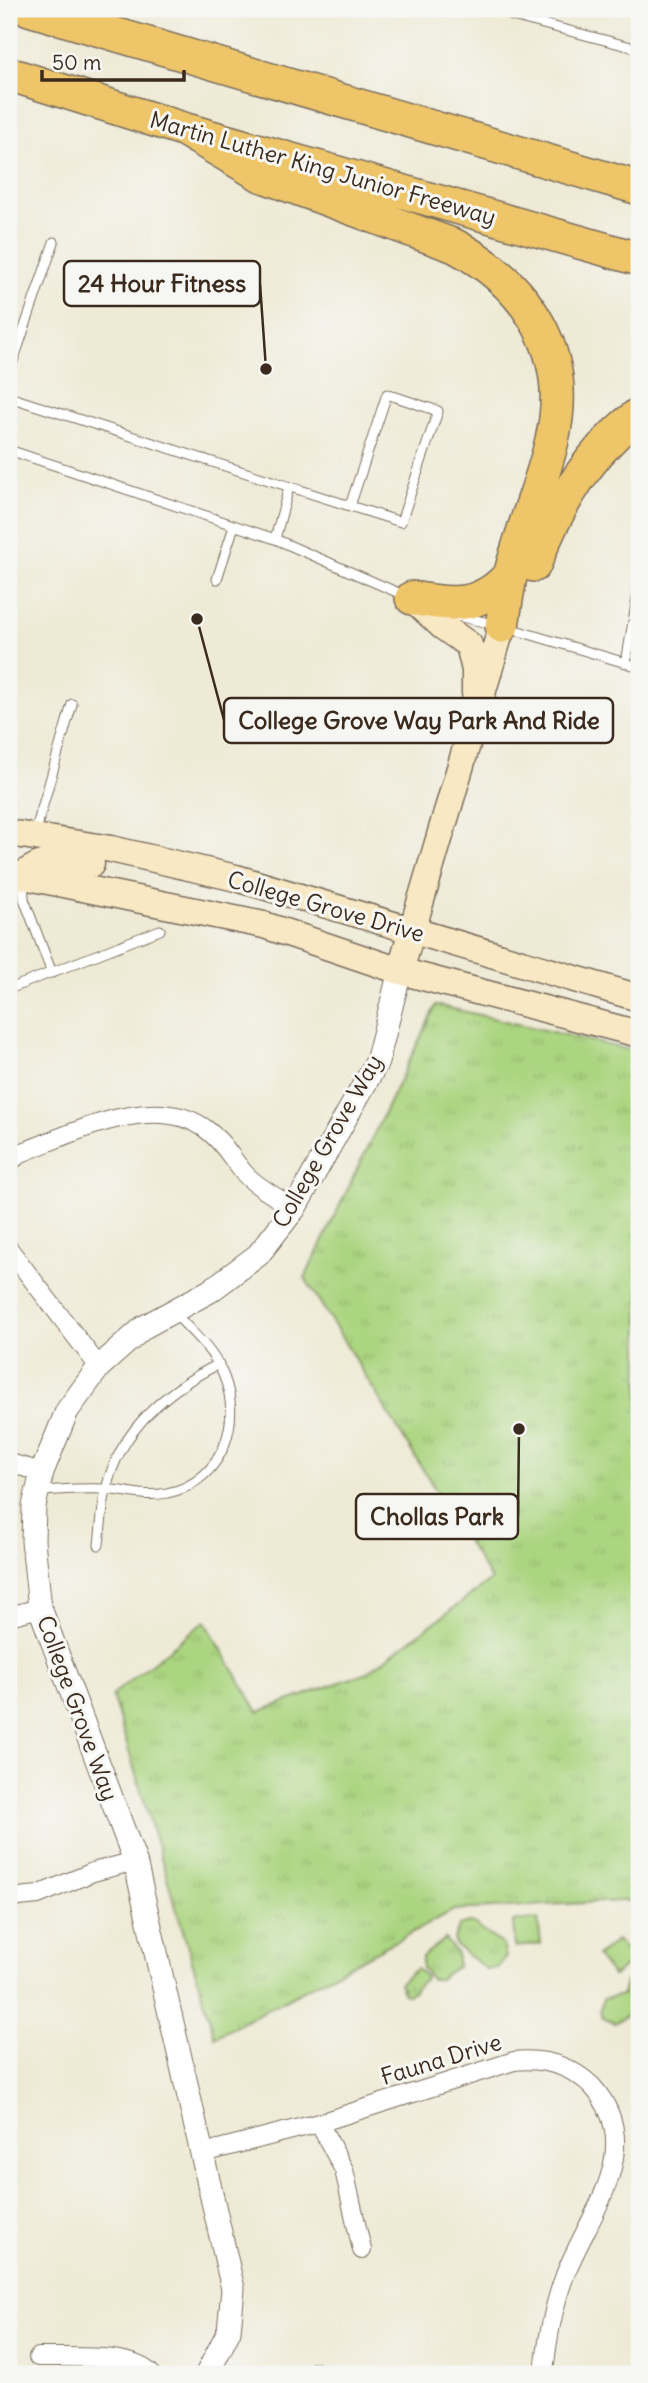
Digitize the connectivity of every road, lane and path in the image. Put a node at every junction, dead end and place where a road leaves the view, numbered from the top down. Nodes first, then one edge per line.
1 (29, 9) edge
2 (514, 9) edge
3 (639, 49) edge
4 (9, 74) edge
5 (183, 129) junction
6 (639, 188) edge
7 (54, 242) dead end
8 (639, 259) edge
9 (9, 373) edge
10 (9, 397) edge
11 (639, 414) edge
12 (9, 450) edge
13 (289, 486) junction
14 (349, 506) junction
15 (234, 526) junction
16 (275, 540) junction
17 (511, 574) junction
18 (217, 579) dead end
19 (639, 587) edge
20 (412, 598) junction
21 (502, 626) junction
22 (626, 663) junction
23 (639, 667) edge
24 (72, 704) dead end
25 (475, 716) junction
26 (22, 835) edge
27 (9, 852) edge
28 (179, 864) junction
29 (16, 874) edge
30 (160, 930) dead end
31 (412, 931) junction
32 (400, 971) junction
33 (52, 973) junction
34 (9, 989) edge
35 (639, 998) edge
36 (639, 1034) edge
37 (9, 1162) edge
38 (294, 1209) junction
39 (9, 1249) edge
40 (173, 1311) junction
41 (219, 1364) junction
42 (99, 1367) junction
43 (9, 1463) edge
44 (40, 1482) junction
45 (106, 1489) junction
46 (99, 1545) dead end
47 (40, 1608) junction
48 (9, 1616) edge
49 (135, 1861) junction
50 (9, 1898) edge
51 (319, 2123) junction
52 (203, 2153) junction
53 (362, 2250) dead end
54 (38, 2357) dead end
55 (151, 2374) edge
56 (207, 2374) edge
57 (544, 2374) edge

1 - 6 highway
2 - 3 lane
4 - 5 highway, Martin Luther King Junior Freeway
5 - 8 highway, Martin Luther King Junior Freeway
5 - 17 highway
7 - 9 lane
10 - 13 lane
11 - 21 highway
12 - 15 lane
13 - 14 lane
13 - 16 lane
14 - 14 lane
15 - 16 lane
15 - 18 lane
16 - 20 lane
17 - 20 highway
17 - 21 highway
19 - 22 lane
20 - 21 lane
20 - 25 main road
21 - 22 lane
21 - 25 main road, College Grove Way
22 - 23 lane
24 - 26 lane
25 - 31 main road, College Grove Way
26 - 27 main road
26 - 28 main road, College Grove Drive
28 - 29 main road
28 - 31 main road, College Grove Drive
29 - 32 main road, College Grove Drive
29 - 33 lane
30 - 33 lane
31 - 32 main road, College Grove Way
31 - 35 main road, College Grove Drive
32 - 36 main road, College Grove Drive
32 - 38 street, College Grove Way
33 - 34 lane
37 - 38 street
38 - 40 street, College Grove Way
39 - 42 street
40 - 41 lane
40 - 42 street, College Grove Way
41 - 45 lane
41 - 45 lane
42 - 44 street, College Grove Way
43 - 44 street
44 - 45 lane
44 - 47 street, College Grove Way
45 - 46 lane
47 - 48 street
47 - 49 street, College Grove Way
49 - 50 street
49 - 52 street, College Grove Way
51 - 52 street, Fauna Drive
51 - 53 street
51 - 57 street, Fauna Drive
52 - 56 street, College Grove Way
54 - 55 street

